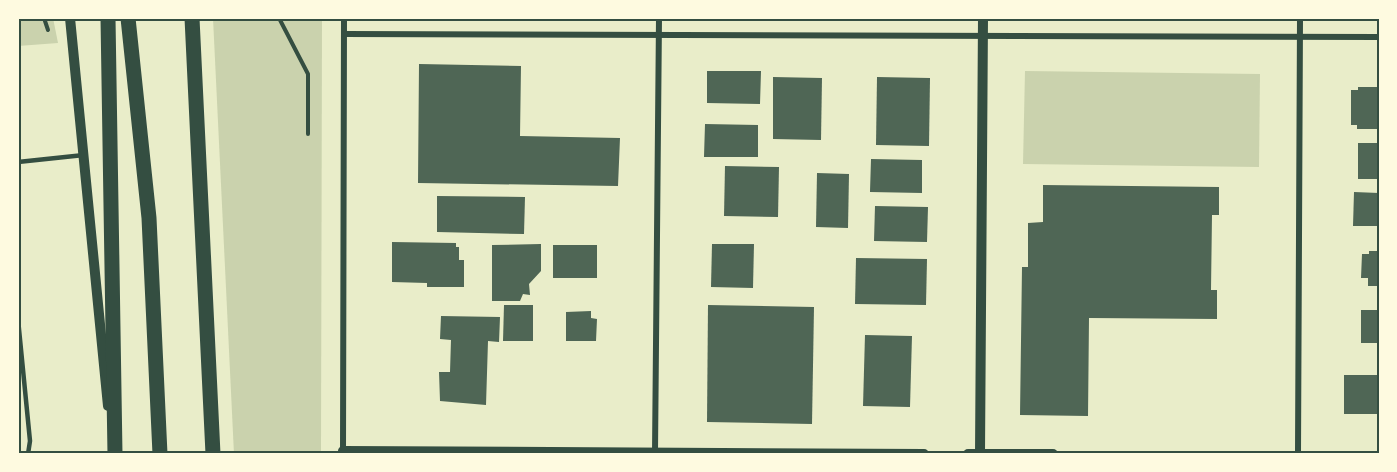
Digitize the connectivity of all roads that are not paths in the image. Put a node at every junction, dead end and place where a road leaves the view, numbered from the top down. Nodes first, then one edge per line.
1 (70, 18) edge
2 (108, 18) edge
3 (128, 18) edge
4 (192, 18) edge
5 (198, 18) edge
6 (344, 18) edge
7 (659, 18) edge
8 (983, 18) edge
9 (1300, 18) edge
10 (344, 34) junction
11 (659, 35) junction
12 (983, 36) junction
13 (1300, 37) junction
14 (1379, 37) edge
15 (196, 62) junction
16 (84, 155) junction
17 (18, 162) edge
18 (18, 319) edge
19 (343, 453) edge
20 (655, 453) edge
21 (28, 454) edge
22 (114, 454) edge
23 (160, 454) edge
24 (213, 454) edge
25 (924, 454) edge
26 (968, 454) edge
27 (980, 454) edge
28 (1053, 454) edge
29 (1298, 454) edge

1 - 16 street
2 - 22 main road
3 - 23 main road
4 - 15 main road
5 - 15 street
6 - 10 street
7 - 11 street
8 - 12 street
9 - 13 street
10 - 11 street
10 - 19 street
11 - 12 street
11 - 20 street
12 - 13 street
12 - 27 street
13 - 14 street
13 - 29 street
15 - 24 main road
16 - 17 lane
16 - 22 street
18 - 21 lane
19 - 20 street
20 - 25 street
26 - 27 street
27 - 28 street

